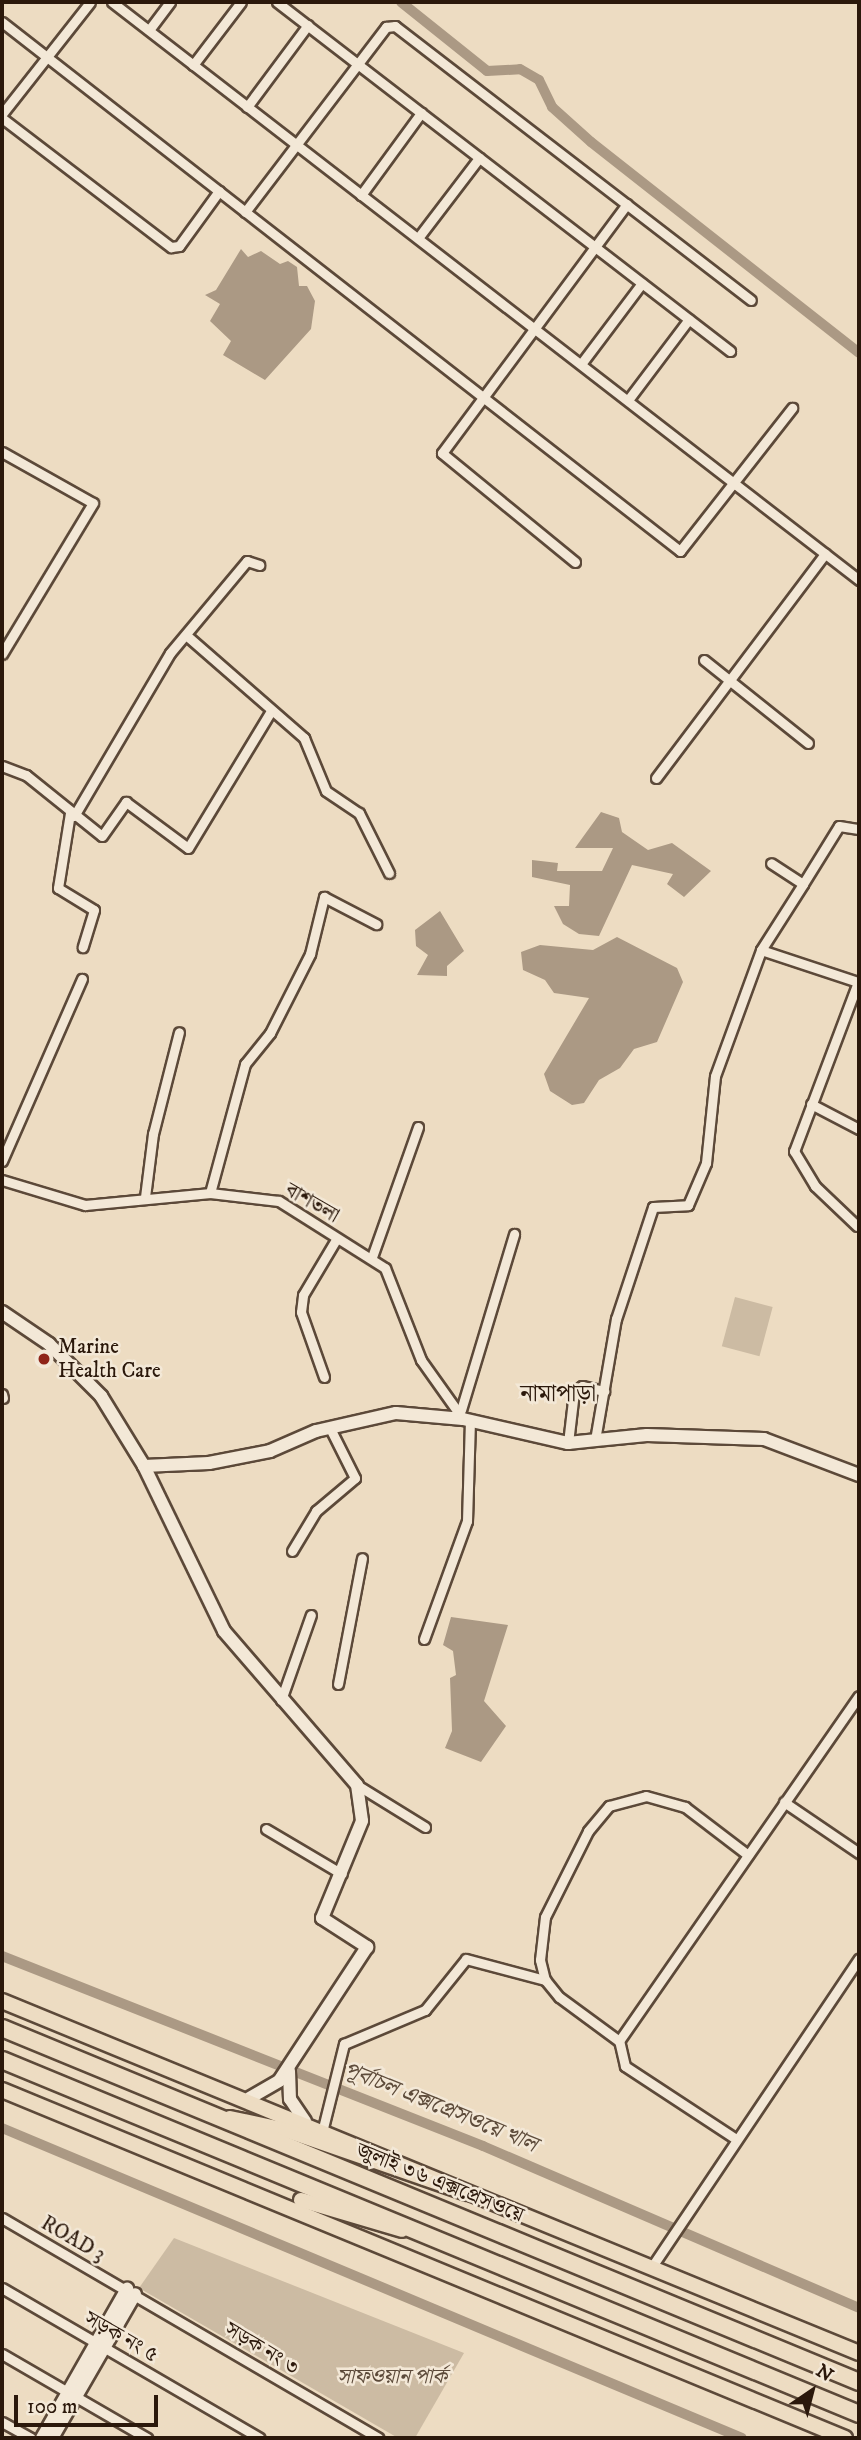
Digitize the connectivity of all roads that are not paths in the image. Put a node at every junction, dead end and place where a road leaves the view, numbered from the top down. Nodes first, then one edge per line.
1 (90, 2) edge
2 (112, 2) edge
3 (170, 2) edge
4 (241, 2) edge
5 (277, 2) edge
6 (2, 22) edge
7 (307, 25) junction
8 (149, 30) junction
9 (46, 57) junction
10 (193, 65) junction
11 (360, 66) junction
12 (247, 107) junction
13 (421, 113) junction
14 (2, 116) edge
15 (298, 146) junction
16 (479, 158) junction
17 (219, 191) junction
18 (361, 194) junction
19 (627, 204) junction
20 (245, 212) junction
21 (418, 239) junction
22 (598, 250) junction
23 (642, 283) junction
24 (751, 300) dead end
25 (689, 319) junction
26 (534, 329) junction
27 (730, 351) dead end
28 (581, 364) junction
29 (483, 397) junction
30 (628, 400) junction
31 (792, 408) dead end
32 (2, 452) edge
33 (734, 484) junction
34 (825, 554) junction
35 (575, 562) dead end
36 (258, 565) dead end
37 (859, 580) edge
38 (186, 635) junction
39 (2, 654) edge
40 (704, 660) dead end
41 (726, 677) junction
42 (271, 711) junction
43 (808, 743) dead end
44 (2, 766) edge
45 (656, 778) dead end
46 (72, 814) junction
47 (859, 829) edge
48 (771, 863) dead end
49 (389, 873) dead end
50 (803, 884) junction
51 (376, 924) dead end
52 (83, 947) dead end
53 (761, 950) junction
54 (82, 979) dead end
55 (179, 1032) dead end
56 (811, 1104) junction
57 (418, 1127) dead end
58 (859, 1129) edge
59 (2, 1161) edge
60 (2, 1180) edge
61 (210, 1193) junction
62 (145, 1197) junction
63 (857, 1226) dead end
64 (514, 1234) dead end
65 (337, 1238) junction
66 (372, 1257) junction
67 (2, 1312) edge
68 (2, 1318) edge
69 (324, 1377) dead end
70 (604, 1391) junction
71 (465, 1417) junction
72 (330, 1428) junction
73 (594, 1440) junction
74 (568, 1443) junction
75 (144, 1466) junction
76 (859, 1475) edge
77 (292, 1551) dead end
78 (362, 1558) dead end
79 (311, 1615) dead end
80 (424, 1639) dead end
81 (338, 1684) dead end
82 (859, 1696) edge
83 (281, 1700) junction
84 (357, 1785) junction
85 (785, 1802) junction
86 (425, 1827) dead end
87 (266, 1829) dead end
88 (859, 1853) edge
89 (747, 1855) junction
90 (342, 1874) junction
91 (859, 1959) edge
92 (545, 1980) junction
93 (2, 2001) edge
94 (2, 2028) edge
95 (619, 2041) junction
96 (2, 2060) edge
97 (290, 2067) junction
98 (2, 2090) edge
99 (250, 2098) junction
100 (226, 2118) junction
101 (306, 2120) junction
102 (323, 2128) junction
103 (736, 2139) junction
104 (223, 2178) junction
105 (483, 2193) junction
106 (2, 2218) edge
107 (431, 2235) junction
108 (653, 2265) junction
109 (2, 2288) edge
110 (131, 2292) junction
111 (100, 2345) junction
112 (859, 2353) edge
113 (2, 2354) edge
114 (859, 2382) edge
115 (72, 2394) junction
116 (859, 2414) edge
117 (2, 2422) edge
118 (31, 2438) edge
119 (42, 2438) edge
120 (52, 2438) edge
121 (147, 2438) edge
122 (260, 2438) edge
123 (379, 2438) edge
124 (845, 2438) edge

1 - 9 street
2 - 8 street
3 - 8 street
4 - 10 street
5 - 7 street
6 - 9 street
7 - 11 street
7 - 12 street
8 - 10 street
9 - 14 street
9 - 17 street
10 - 12 street
11 - 13 street
11 - 15 street
11 - 19 street
12 - 15 street
13 - 16 street
13 - 18 street
14 - 17 street
15 - 18 street
15 - 20 street
16 - 21 street
16 - 22 street
17 - 20 street
18 - 21 street
19 - 22 street
19 - 24 street
20 - 29 street
21 - 26 street
22 - 23 street
22 - 26 street
23 - 25 street
23 - 28 street
25 - 27 street
25 - 30 street
26 - 28 street
26 - 29 street
28 - 30 street
29 - 33 street
29 - 35 street
30 - 33 street
31 - 33 street
32 - 39 street
33 - 34 street
34 - 37 street
34 - 41 street
36 - 38 street
38 - 42 street
38 - 46 street
40 - 41 street
41 - 43 street
41 - 45 street
42 - 46 street
42 - 49 street
44 - 46 street
46 - 52 street
47 - 50 street
48 - 50 street
50 - 53 street
51 - 61 street
53 - 56 street
53 - 70 street
54 - 59 street
55 - 62 street
56 - 58 street
56 - 63 street
57 - 66 street
60 - 62 street, বাশতলা
61 - 62 street, বাশতলা
61 - 65 street, বাশতলা
64 - 71 street
65 - 66 street, বাশতলা
65 - 69 street
66 - 71 street, বাশতলা
67 - 68 street
67 - 75 street
70 - 73 street
70 - 74 street
71 - 72 street
71 - 74 street
71 - 80 street
72 - 75 street
72 - 77 street
73 - 74 street
73 - 76 street
75 - 83 street
78 - 81 street
79 - 83 street
82 - 85 street
83 - 84 street
84 - 86 street
84 - 90 street
85 - 88 street
85 - 89 street
87 - 90 street
89 - 92 street
89 - 95 street
90 - 97 street
91 - 103 street
92 - 95 street
92 - 102 street
93 - 99 main road
94 - 100 highway, জুলাই ৩৬ এক্সপ্রেসওয়ে
95 - 103 street
96 - 107 highway
97 - 99 street
97 - 101 street
98 - 104 main road
99 - 101 main road
100 - 105 main road
100 - 114 highway, জুলাই ৩৬ এক্সপ্রেসওয়ে
101 - 102 main road
102 - 105 main road
103 - 108 street
104 - 107 main road
104 - 124 main road
105 - 108 main road
106 - 110 street, ROAD 3
107 - 116 highway
108 - 112 main road
109 - 111 street, সড়ক নং ৫
110 - 111 street
110 - 123 street, সড়ক নং ৩
111 - 115 street
111 - 122 street, সড়ক নং ৫
113 - 115 street
115 - 119 street
115 - 120 street
115 - 121 street
117 - 118 street

